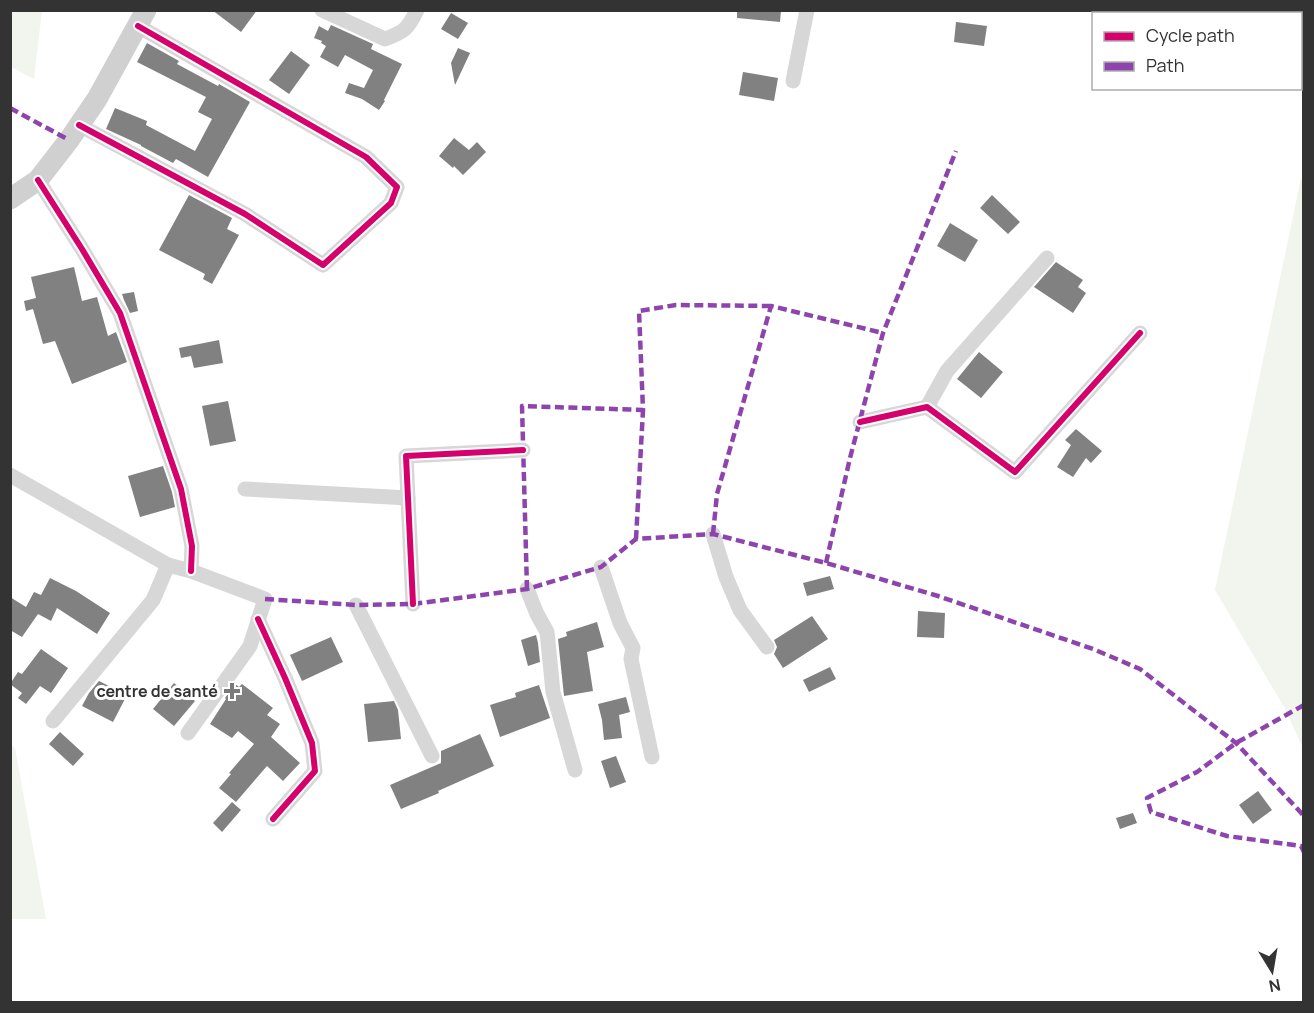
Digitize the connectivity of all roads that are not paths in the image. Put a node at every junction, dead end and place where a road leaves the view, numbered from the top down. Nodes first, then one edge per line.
1 (322, 10) edge
2 (417, 10) edge
3 (807, 10) edge
4 (142, 18) edge
5 (793, 81) dead end
6 (79, 125) junction
7 (38, 180) junction
8 (10, 199) edge
9 (1047, 258) dead end
10 (1140, 333) dead end
11 (927, 407) junction
12 (860, 423) dead end
13 (523, 450) dead end
14 (10, 475) edge
15 (245, 489) dead end
16 (408, 498) junction
17 (713, 534) dead end
18 (168, 565) junction
19 (601, 567) dead end
20 (191, 571) junction
21 (527, 589) dead end
22 (413, 604) dead end
23 (356, 605) dead end
24 (258, 619) junction
25 (767, 647) dead end
26 (52, 721) dead end
27 (188, 733) dead end
28 (432, 756) dead end
29 (652, 757) dead end
30 (575, 770) dead end
31 (273, 819) dead end

1 - 2 street
3 - 5 street
4 - 6 street
4 - 6 street
6 - 7 street
7 - 8 street
7 - 20 street
9 - 11 street
10 - 11 street
11 - 12 street
13 - 16 street
14 - 18 street
15 - 16 street
16 - 22 street
17 - 25 street
18 - 20 street
18 - 26 street
19 - 29 street
20 - 24 street
21 - 30 street
23 - 28 street
24 - 27 street
24 - 31 street

